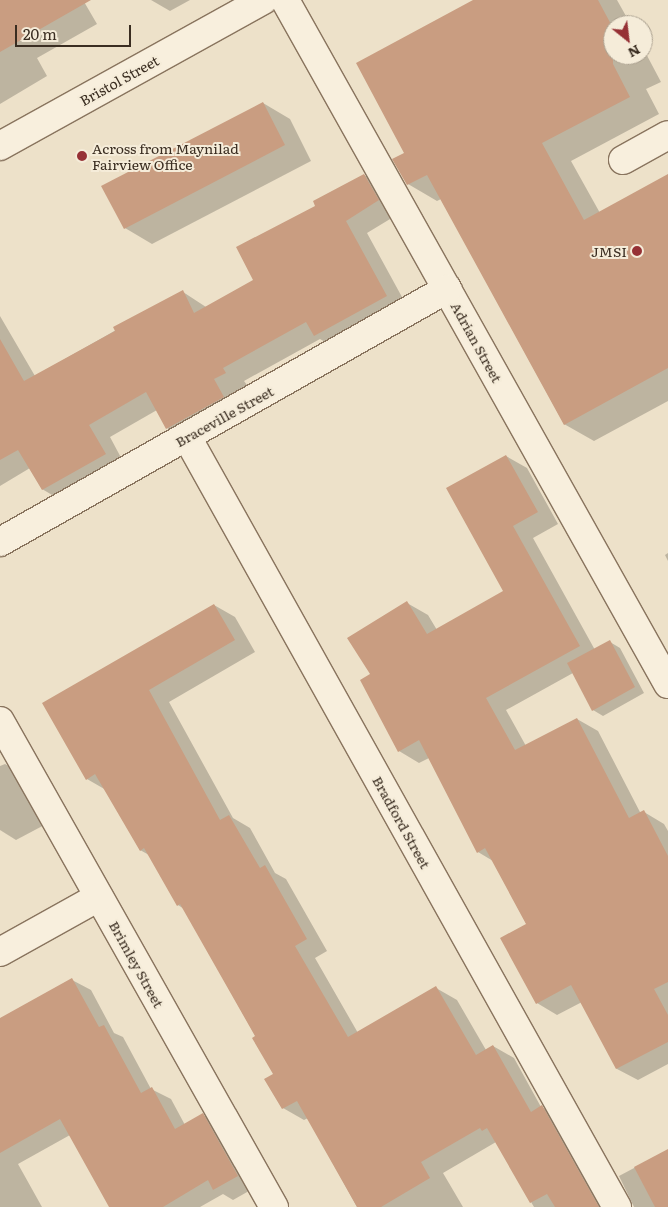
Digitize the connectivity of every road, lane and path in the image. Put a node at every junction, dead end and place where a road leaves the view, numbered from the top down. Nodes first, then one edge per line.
1 (263, 0) edge
2 (285, 0) edge
3 (668, 135) edge
4 (0, 146) edge
5 (623, 160) dead end
6 (447, 290) junction
7 (187, 437) junction
8 (0, 542) edge
9 (668, 684) edge
10 (0, 721) edge
11 (99, 897) junction
12 (0, 952) edge
13 (266, 1204) edge
14 (616, 1207) edge

1 - 4 street, Bristol Street
2 - 6 street, Adrian Street
3 - 5 street
6 - 7 street, Braceville Street
6 - 9 street, Adrian Street
7 - 8 street, Braceville Street
7 - 14 street, Bradford Street
10 - 11 street, Brimley Street
11 - 12 street
11 - 13 street, Brimley Street

